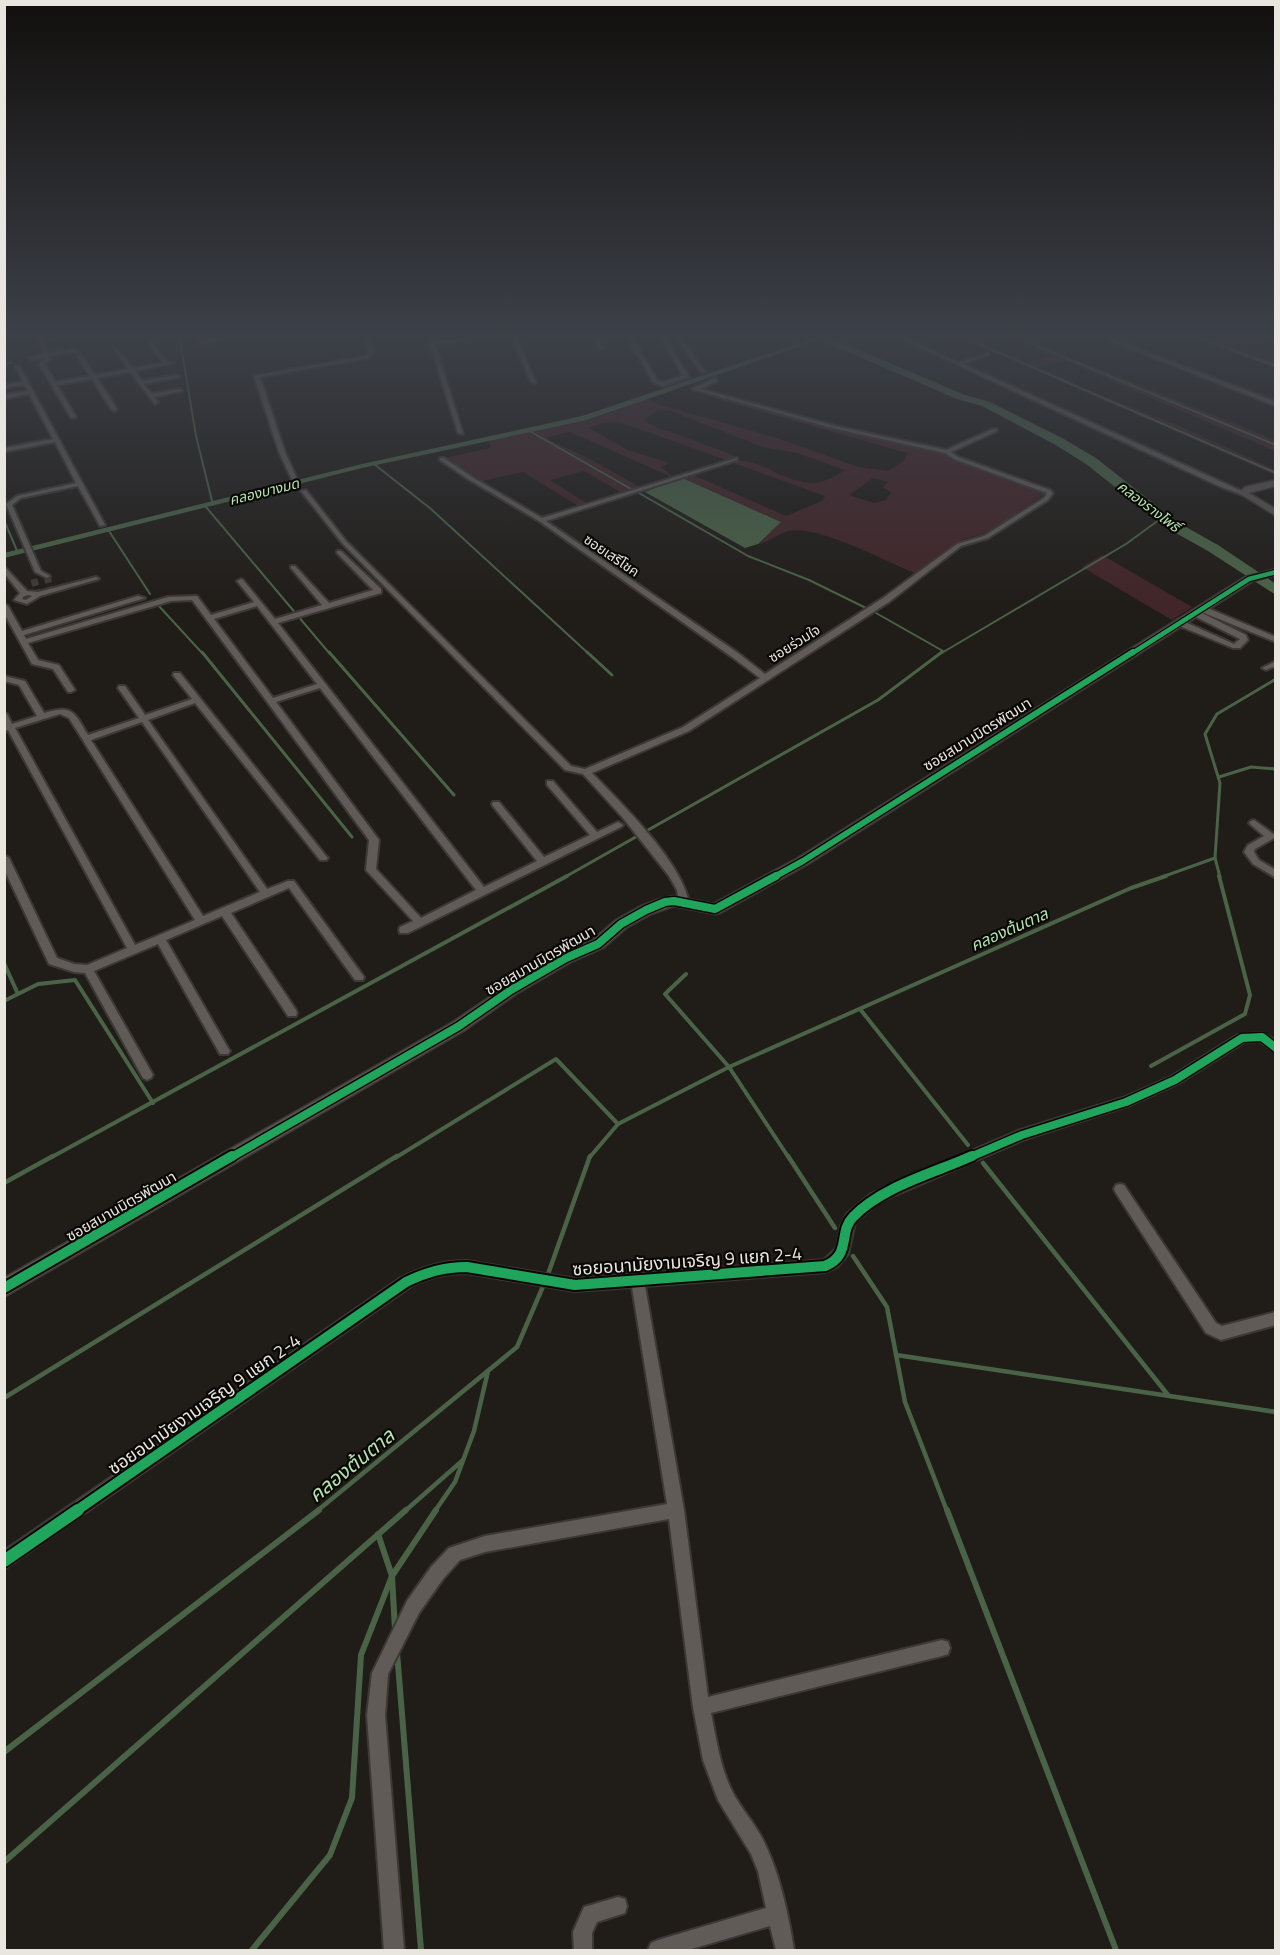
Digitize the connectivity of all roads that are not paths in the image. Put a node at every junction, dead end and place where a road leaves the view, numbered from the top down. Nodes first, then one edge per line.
1 (49, 425) edge
2 (273, 425) edge
3 (458, 425) edge
4 (828, 425) edge
5 (1092, 425) edge
6 (995, 430) dead end
7 (461, 433) dead end
8 (56, 440) junction
9 (4, 450) edge
10 (946, 452) junction
11 (442, 459) dead end
12 (735, 459) dead end
13 (294, 479) dead end
14 (1275, 483) edge
15 (80, 484) junction
16 (303, 491) dead end
17 (1243, 493) junction
18 (1275, 513) edge
19 (541, 520) junction
20 (102, 525) dead end
21 (339, 552) dead end
22 (293, 567) dead end
23 (4, 568) edge
24 (1275, 572) edge
25 (47, 576) tunnel mouth
26 (96, 579) dead end
27 (241, 581) dead end
28 (21, 598) junction
29 (141, 598) dead end
30 (4, 601) edge
31 (258, 603) junction
32 (4, 606) edge
33 (327, 606) junction
34 (1198, 611) junction
35 (210, 618) junction
36 (273, 622) junction
37 (1180, 623) junction
38 (22, 638) junction
39 (1275, 640) edge
40 (1275, 663) edge
41 (1266, 668) dead end
42 (177, 675) dead end
43 (4, 678) edge
44 (765, 678) junction
45 (322, 685) junction
46 (122, 688) dead end
47 (71, 690) dead end
48 (197, 700) junction
49 (271, 701) junction
50 (4, 716) edge
51 (42, 717) junction
52 (143, 719) junction
53 (7, 728) edge
54 (87, 739) junction
55 (586, 772) junction
56 (550, 783) dead end
57 (496, 804) dead end
58 (1254, 823) dead end
59 (618, 825) dead end
60 (595, 835) junction
61 (4, 858) edge
62 (323, 858) dead end
63 (542, 861) junction
64 (1275, 875) edge
65 (482, 891) junction
66 (265, 893) junction
67 (684, 902) junction
68 (225, 912) junction
69 (201, 921) junction
70 (419, 922) junction
71 (404, 930) dead end
72 (160, 939) junction
73 (133, 950) junction
74 (88, 969) junction
75 (359, 977) dead end
76 (292, 1012) dead end
77 (1275, 1048) edge
78 (224, 1052) dead end
79 (147, 1075) dead end
80 (1120, 1189) dead end
81 (637, 1280) junction
82 (4, 1288) edge
83 (1275, 1318) edge
84 (676, 1510) junction
85 (4, 1561) edge
86 (942, 1648) dead end
87 (701, 1707) junction
88 (618, 1906) dead end
89 (778, 1914) junction
90 (394, 1950) edge
91 (583, 1950) edge
92 (658, 1950) edge
93 (785, 1950) edge

1 - 8 street
2 - 13 street
3 - 7 street
4 - 10 street, ซอยร่วมใจ
5 - 17 street
6 - 10 street
8 - 9 street
8 - 15 street
10 - 44 street, ซอยร่วมใจ
11 - 19 street, ซอยเสรีโชค
12 - 19 street
14 - 17 street
15 - 20 street
15 - 25 street
16 - 55 street
17 - 18 street
19 - 44 street, ซอยเสรีโชค
21 - 33 street
22 - 33 street
23 - 28 street
24 - 34 street, ซอยสมานมิตรพัฒนา
26 - 28 street
27 - 31 street
28 - 30 street
28 - 32 street
29 - 38 street
31 - 35 street
31 - 36 street
32 - 38 street
33 - 36 street
34 - 37 street, ซอยสมานมิตรพัฒนา
34 - 37 street
34 - 39 street
35 - 38 street
35 - 49 street
36 - 45 street
37 - 67 street, ซอยสมานมิตรพัฒนา
38 - 47 street
40 - 41 street
42 - 48 street
43 - 51 street
44 - 55 street, ซอยร่วมใจ
45 - 49 street
45 - 65 street
46 - 52 street
48 - 52 street
48 - 62 street
49 - 70 street
50 - 53 street
51 - 53 street
51 - 54 street
52 - 54 street
52 - 66 street
53 - 73 street
54 - 69 street
55 - 67 street
56 - 60 street
57 - 63 street
58 - 64 street
59 - 60 street
60 - 63 street
61 - 74 street
63 - 65 street
65 - 70 street
66 - 68 street
66 - 75 street
67 - 82 street, ซอยสมานมิตรพัฒนา
68 - 69 street
68 - 76 street
69 - 72 street
70 - 71 street
72 - 73 street
72 - 78 street
73 - 74 street
74 - 79 street
77 - 81 street, ซอยอนามัยงามเจริญ 9 แยก 2-4
80 - 83 street
81 - 84 street
81 - 85 street, ซอยอนามัยงามเจริญ 9 แยก 2-4
84 - 87 street
84 - 90 street
86 - 87 street
87 - 89 street
88 - 91 street
89 - 92 street
89 - 93 street

